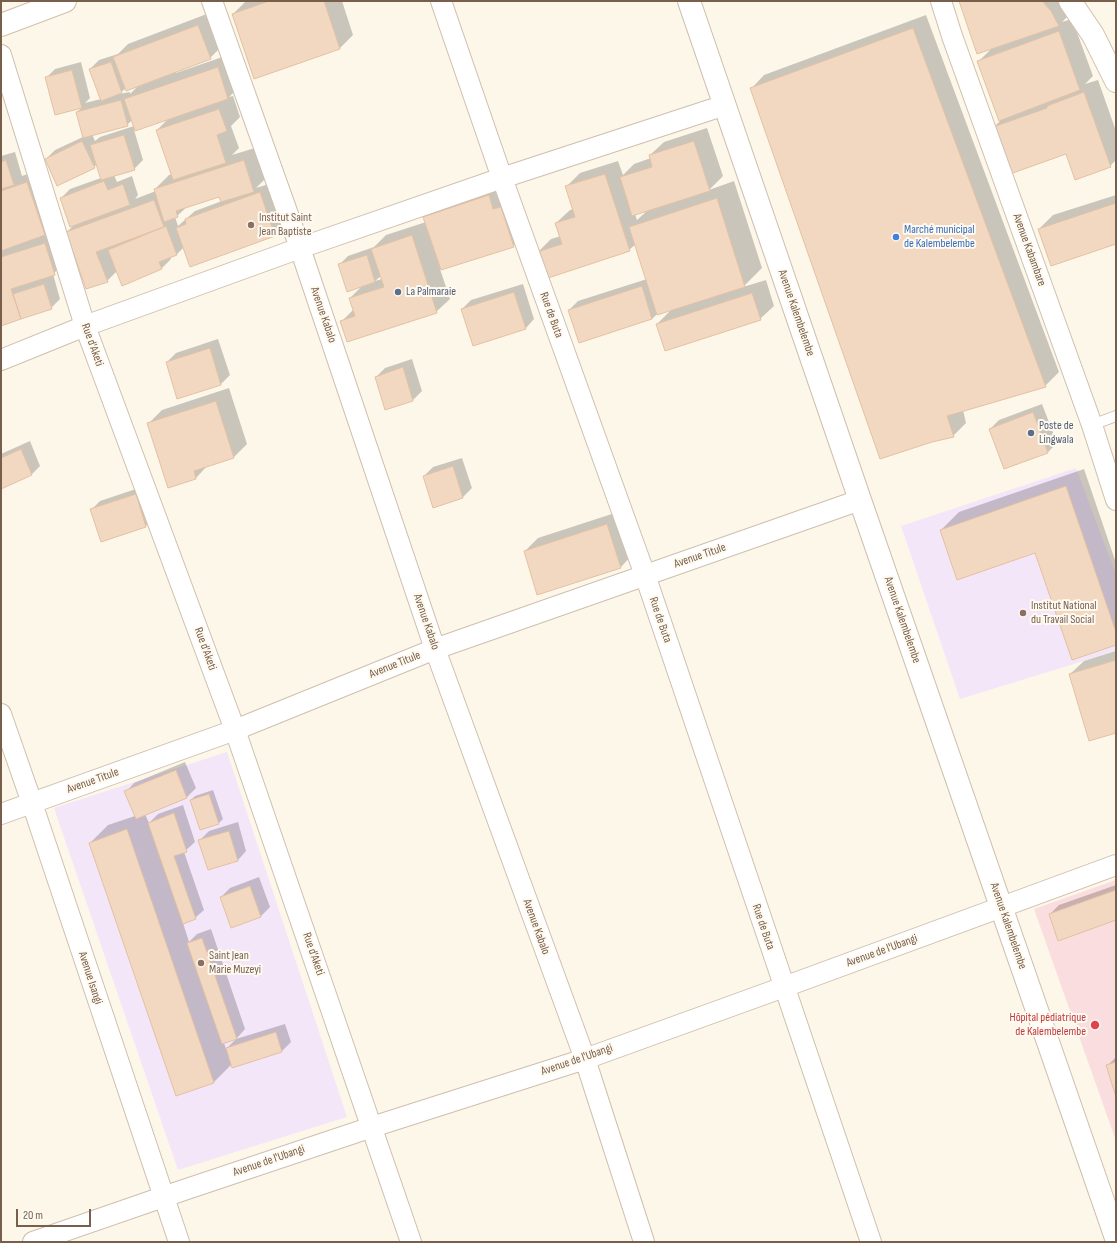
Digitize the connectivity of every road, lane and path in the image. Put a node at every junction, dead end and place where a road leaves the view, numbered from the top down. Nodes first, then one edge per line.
1 (65, 1) edge
2 (212, 1) edge
3 (441, 1) edge
4 (689, 1) edge
5 (941, 1) edge
6 (1070, 1) edge
7 (1, 25) edge
8 (1, 55) edge
9 (1116, 81) edge
10 (725, 105) junction
11 (502, 178) junction
12 (300, 248) junction
13 (85, 326) junction
14 (1, 360) edge
15 (1116, 416) edge
16 (1092, 425) junction
17 (860, 500) junction
18 (1116, 500) edge
19 (645, 575) junction
20 (435, 649) junction
21 (1, 714) edge
22 (235, 730) junction
23 (32, 803) junction
24 (1, 814) edge
25 (1116, 865) edge
26 (1001, 908) junction
27 (784, 987) junction
28 (585, 1058) junction
29 (372, 1127) junction
30 (163, 1197) junction
31 (1116, 1238) edge
32 (33, 1242) edge
33 (179, 1242) edge
34 (411, 1242) edge
35 (644, 1242) edge
36 (871, 1242) edge

1 - 7 street
2 - 12 street, Avenue Kabalo
3 - 11 street, Rue de Buta
4 - 10 street, Avenue Kalembelembe
5 - 16 street, Avenue Kabambare
6 - 9 street
8 - 13 street, Rue d'Aketi
10 - 11 street
10 - 17 street, Avenue Kalembelembe
11 - 12 street
11 - 19 street, Rue de Buta
12 - 13 street
12 - 20 street, Avenue Kabalo
13 - 14 street
13 - 22 street, Rue d'Aketi
15 - 16 lane
16 - 18 street, Avenue Kabambare
17 - 19 street, Avenue Titule
17 - 26 street, Avenue Kalembelembe
19 - 20 street, Avenue Titule
19 - 27 street, Rue de Buta
20 - 22 street, Avenue Titule
20 - 28 street, Avenue Kabalo
21 - 23 street, Avenue Isangi
22 - 23 street, Avenue Titule
22 - 29 street, Rue d'Aketi
23 - 24 street, Avenue Titule
23 - 30 street, Avenue Isangi
25 - 26 street, Avenue de l'Ubangi
26 - 27 street, Avenue de l'Ubangi
26 - 31 street, Avenue Kalembelembe
27 - 28 street, Avenue de l'Ubangi
27 - 36 street, Rue de Buta
28 - 29 street, Avenue de l'Ubangi
28 - 35 street, Avenue Kabalo
29 - 30 street, Avenue de l'Ubangi
29 - 34 street, Rue d'Aketi
30 - 32 street, Avenue de l'Ubangi
30 - 33 street, Avenue Isangi

